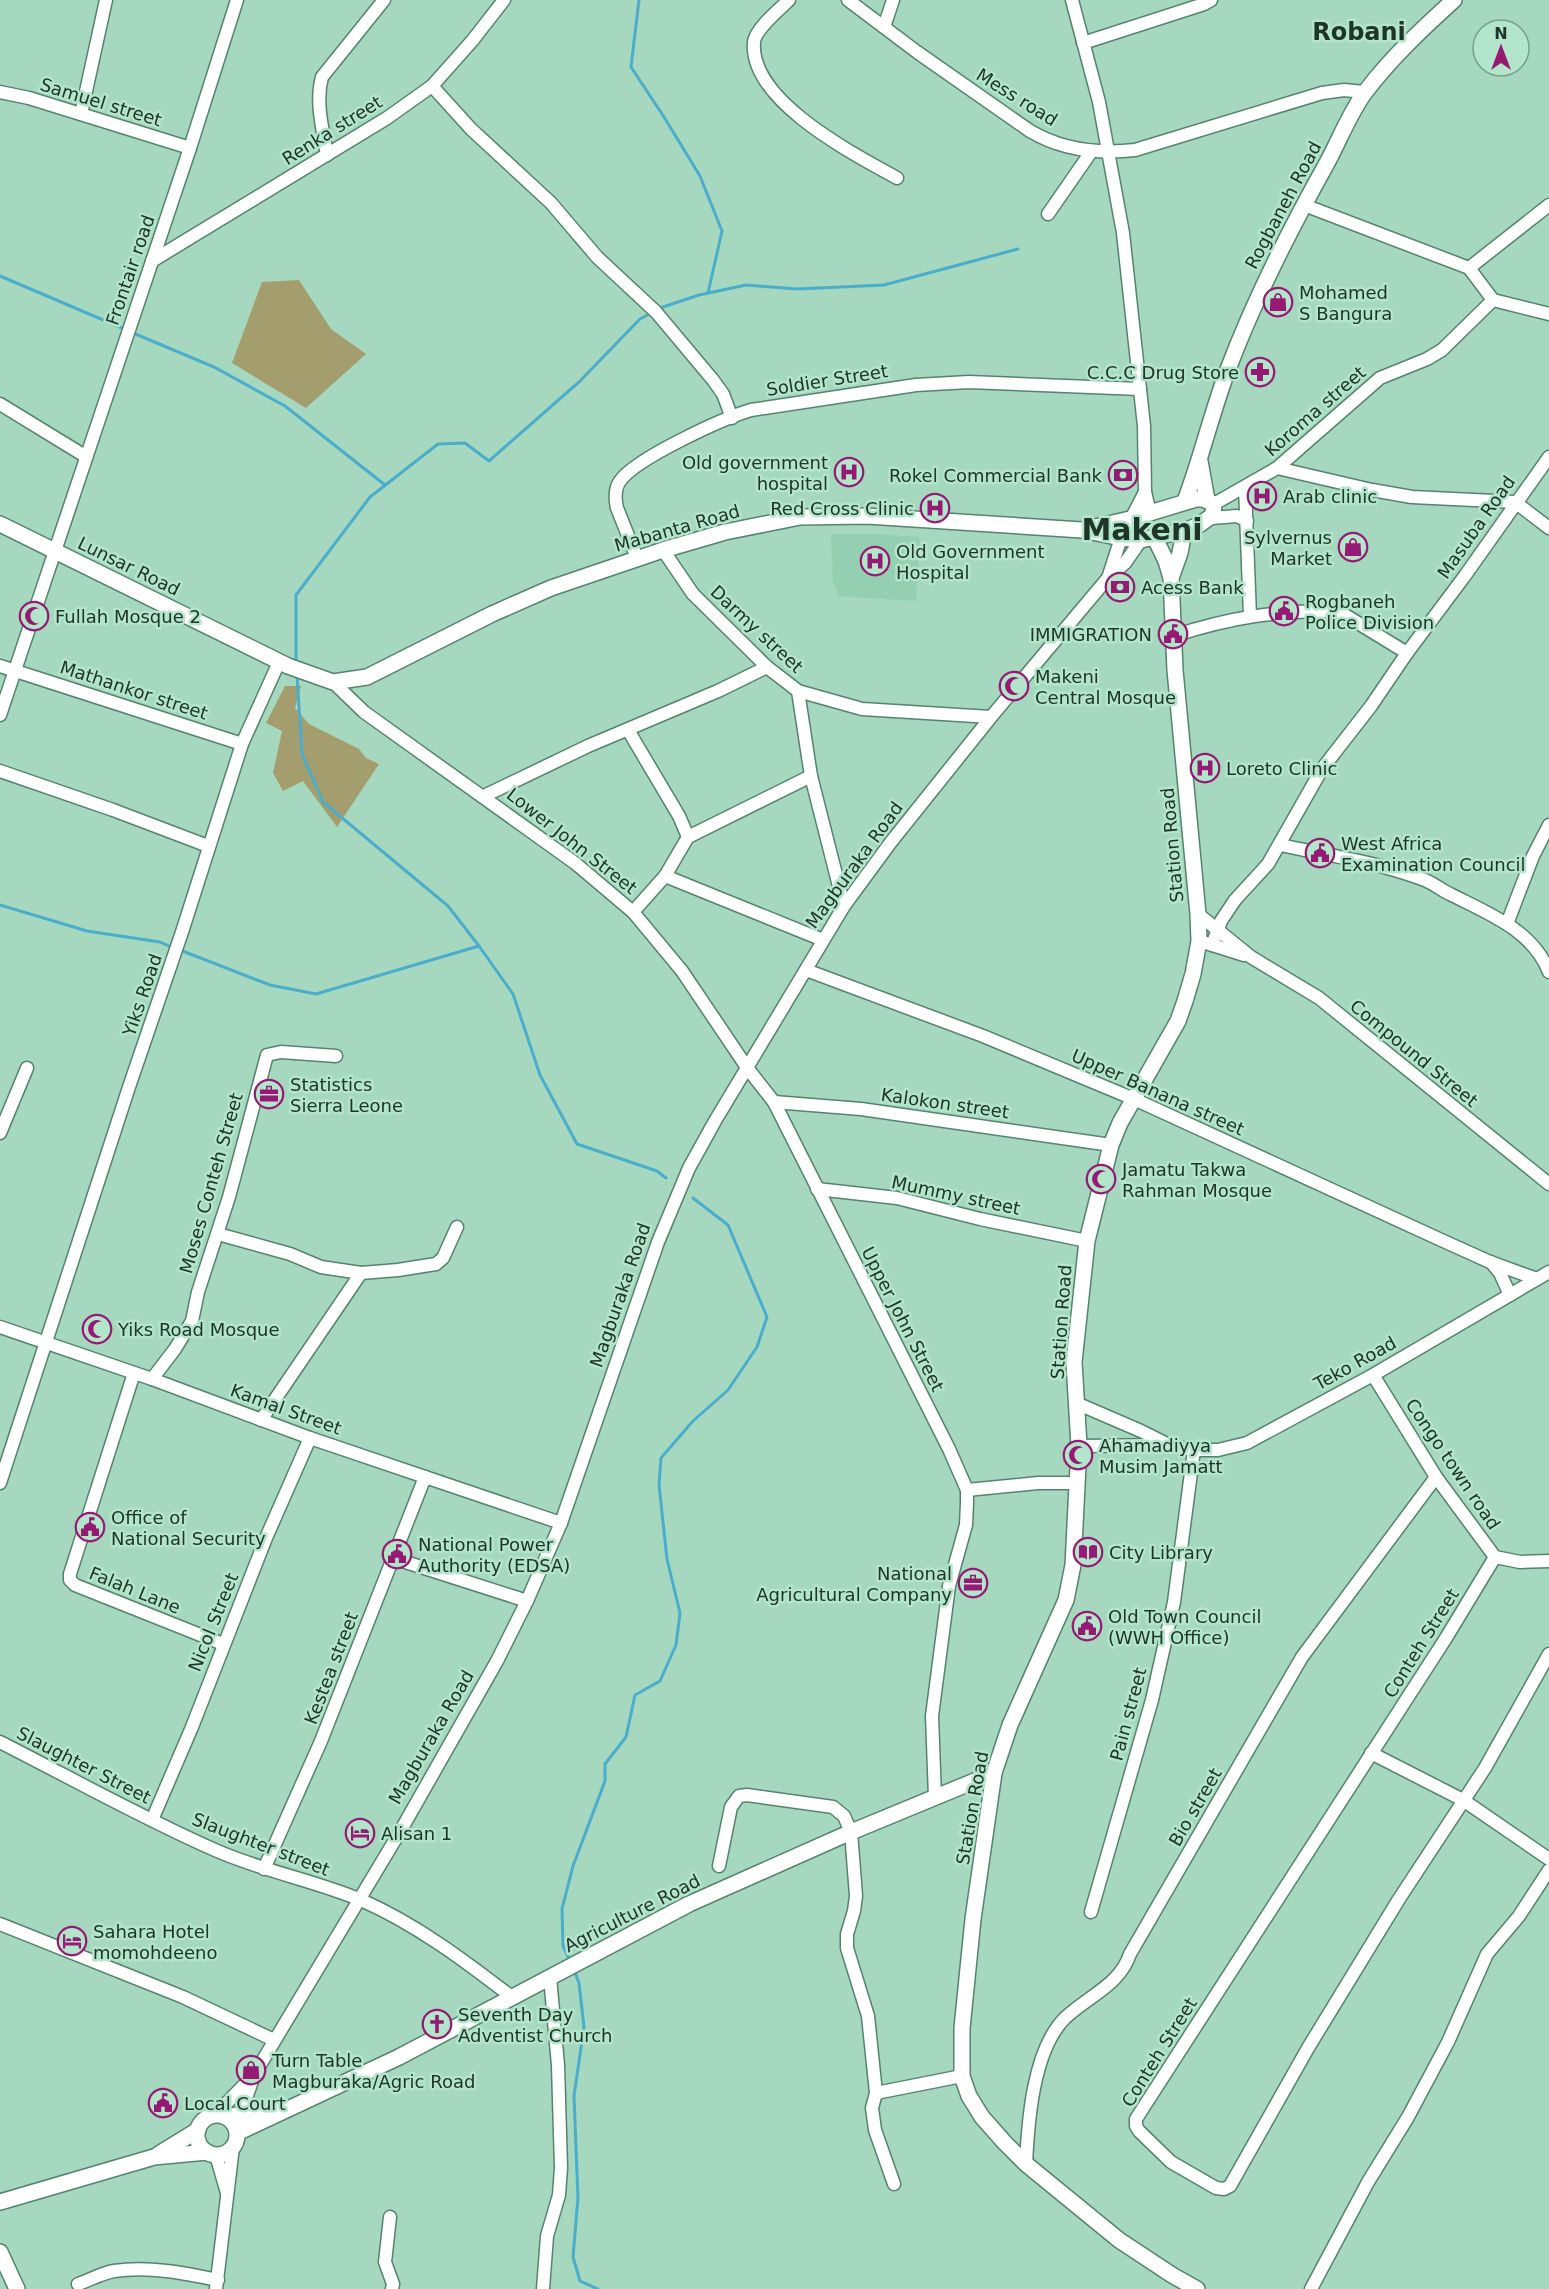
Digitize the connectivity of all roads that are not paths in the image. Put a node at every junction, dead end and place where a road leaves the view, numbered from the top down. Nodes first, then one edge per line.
1 (106, 0) edge
2 (237, 0) edge
3 (384, 0) edge
4 (504, 0) edge
5 (789, 0) edge
6 (848, 0) edge
7 (893, 0) edge
8 (1072, 0) edge
9 (1211, 0) edge
10 (1454, 0) edge
11 (884, 27) junction
12 (1083, 43) junction
13 (432, 86) junction
14 (0, 92) edge
15 (1364, 92) junction
16 (81, 114) junction
17 (190, 148) junction
18 (1091, 152) junction
19 (1110, 153) junction
20 (327, 155) junction
21 (897, 178) dead end
22 (1304, 205) junction
23 (1549, 205) edge
24 (1048, 214) dead end
25 (152, 261) junction
26 (1469, 268) junction
27 (1493, 300) junction
28 (1549, 314) edge
29 (1140, 389) junction
30 (0, 404) edge
31 (732, 418) junction
32 (85, 456) junction
33 (1549, 457) edge
34 (1200, 461) junction
35 (1277, 468) junction
36 (1245, 487) junction
37 (1145, 492) junction
38 (1185, 501) junction
39 (1515, 502) junction
40 (1211, 507) junction
41 (1150, 513) junction
42 (1130, 519) junction
43 (1248, 521) junction
44 (0, 524) edge
45 (1549, 528) edge
46 (1082, 530) junction
47 (1184, 531) junction
48 (1121, 538) junction
49 (1148, 539) junction
50 (663, 550) junction
51 (54, 551) junction
52 (637, 558) junction
53 (1171, 578) junction
54 (1107, 579) junction
55 (1250, 616) junction
56 (1173, 636) junction
57 (1407, 653) junction
58 (284, 664) junction
59 (0, 666) edge
60 (767, 667) junction
61 (16, 671) junction
62 (306, 674) joint
63 (333, 682) junction
64 (798, 691) junction
65 (0, 715) edge
66 (991, 717) junction
67 (628, 730) junction
68 (242, 744) junction
69 (0, 771) edge
70 (811, 776) junction
71 (484, 796) junction
72 (1549, 825) edge
73 (688, 837) junction
74 (1280, 845) junction
75 (208, 846) junction
76 (665, 876) junction
77 (844, 906) junction
78 (633, 912) junction
79 (1198, 915) junction
80 (1507, 924) junction
81 (1217, 929) junction
82 (823, 940) junction
83 (1206, 943) junction
84 (1251, 957) junction
85 (1548, 965) edge
86 (806, 970) junction
87 (336, 1056) dead end
88 (27, 1068) dead end
89 (748, 1069) junction
90 (1134, 1099) junction
91 (774, 1102) junction
92 (0, 1133) edge
93 (1111, 1145) junction
94 (1547, 1178) edge
95 (817, 1189) junction
96 (458, 1227) dead end
97 (218, 1234) junction
98 (1087, 1241) junction
99 (1490, 1262) junction
100 (1549, 1272) edge
101 (361, 1273) junction
102 (1538, 1279) junction
103 (1510, 1295) junction
104 (0, 1327) edge
105 (45, 1343) junction
106 (134, 1373) junction
107 (1373, 1375) junction
108 (152, 1379) junction
109 (1076, 1403) junction
110 (261, 1420) junction
111 (310, 1438) junction
112 (1168, 1445) junction
113 (1078, 1446) junction
114 (1194, 1450) junction
115 (425, 1477) junction
116 (1436, 1477) junction
117 (0, 1483) edge
118 (1078, 1484) junction
119 (967, 1490) junction
120 (561, 1523) junction
121 (1495, 1557) junction
122 (393, 1558) junction
123 (1549, 1561) edge
124 (527, 1601) junction
125 (223, 1644) junction
126 (1549, 1654) edge
127 (0, 1742) edge
128 (1371, 1753) junction
129 (994, 1773) junction
130 (935, 1797) junction
131 (1463, 1800) junction
132 (152, 1820) junction
133 (852, 1832) junction
134 (1549, 1859) edge
135 (719, 1866) dead end
136 (264, 1869) junction
137 (1549, 1870) edge
138 (358, 1899) junction
139 (1091, 1912) dead end
140 (0, 1924) edge
141 (554, 1975) junction
142 (513, 1998) junction
143 (274, 2040) junction
144 (254, 2075) junction
145 (962, 2076) junction
146 (876, 2093) junction
147 (296, 2105) junction
148 (243, 2113) junction
149 (230, 2128) junction
150 (198, 2130) junction
151 (211, 2154) junction
152 (154, 2157) junction
153 (1026, 2164) junction
154 (894, 2184) dead end
155 (228, 2197) junction
156 (0, 2202) edge
157 (390, 2217) dead end
158 (0, 2252) edge
159 (78, 2284) dead end
160 (217, 2285) edge
161 (17, 2289) edge
162 (392, 2289) edge
163 (543, 2289) edge
164 (1197, 2289) edge
165 (1311, 2289) edge

1 - 16 street
2 - 17 street, Frontair road
3 - 20 street
4 - 13 street, Renka street
5 - 21 street
6 - 11 street, Mess road
7 - 11 street
8 - 12 street
9 - 12 street
10 - 15 main road, Rogbaneh Road
11 - 18 street, Mess road
12 - 19 street
13 - 20 street, Renka street
13 - 31 street
14 - 16 street, Samuel street
15 - 19 street, Mess road
15 - 22 main road, Rogbaneh Road
16 - 17 street, Samuel street
17 - 25 street, Frontair road
18 - 19 street, Mess road
18 - 24 street
19 - 29 street
20 - 25 street, Renka street
22 - 26 street
22 - 34 main road, Rogbaneh Road
23 - 26 street
25 - 32 street, Frontair road
26 - 27 street
27 - 28 street
27 - 35 street, Koroma street
29 - 31 street, Soldier Street
29 - 37 street
30 - 32 street
31 - 52 street, Soldier Street
32 - 51 street, Frontair road
33 - 39 street, Masuba Road
34 - 38 main road, Rogbaneh Road
34 - 40 main road
35 - 36 street, Koroma street
35 - 39 street
36 - 40 street, Koroma street
36 - 43 street
37 - 41 street
37 - 42 street
38 - 40 main road
38 - 41 main road
39 - 45 street
39 - 57 street, Masuba Road
40 - 43 street
40 - 47 main road
41 - 42 main road
42 - 46 main road
42 - 48 street, Magburaka Road
43 - 55 street
44 - 51 main road, Lunsar Road
46 - 48 main road
46 - 50 main road, Mabanta Road
47 - 49 main road
47 - 53 main road, Station Road
48 - 49 main road
48 - 54 street, Magburaka Road
49 - 53 main road, Station Road
49 - 54 street, Magburaka Road
50 - 52 main road, Mabanta Road
50 - 60 street, Darmy street
51 - 58 main road, Lunsar Road
51 - 61 street, Frontair road
52 - 63 main road, Mabanta Road
53 - 56 main road, Station Road
54 - 66 street, Magburaka Road
55 - 56 street
55 - 57 street
56 - 79 main road, Station Road
57 - 74 street, Masuba Road
58 - 62 main road, Lunsar Road
58 - 68 street, Yiks Road
59 - 61 street
60 - 64 street, Darmy street
60 - 67 street
61 - 65 street, Frontair road
61 - 68 street, Mathankor street
62 - 63 main road, Mabanta Road
63 - 71 street, Lower John Street
64 - 66 street, Darmy street
64 - 70 street
66 - 77 street, Magburaka Road
67 - 71 street
67 - 73 street
68 - 75 street, Yiks Road
69 - 75 street
70 - 73 street
70 - 77 street
71 - 78 street, Lower John Street
72 - 80 street
73 - 76 street
74 - 80 street
74 - 81 street, Masuba Road
75 - 105 street, Yiks Road
76 - 78 street
76 - 82 street
77 - 82 street, Magburaka Road
78 - 89 street, Lower John Street
79 - 81 street, Compound Street
79 - 83 main road, Station Road
80 - 85 street
81 - 83 street, Masuba Road
81 - 84 street, Compound Street
82 - 86 street, Magburaka Road
83 - 84 street, Compound Street
83 - 90 main road, Station Road
84 - 94 street, Compound Street
86 - 89 street, Magburaka Road
86 - 90 street, Upper Banana street
87 - 97 street, Moses Conteh Street
88 - 92 street
89 - 91 street, Upper John Street
89 - 120 street, Magburaka Road
90 - 93 main road, Station Road
90 - 99 street, Upper Banana street
91 - 93 street, Kalokon street
91 - 95 street, Upper John Street
93 - 98 main road, Station Road
95 - 98 street, Mummy street
95 - 119 street, Upper John Street
96 - 101 street
97 - 101 street
97 - 108 street, Moses Conteh Street
98 - 109 main road, Station Road
99 - 102 street, Upper Banana street
99 - 103 street
100 - 102 street, Teko Road
101 - 110 street
102 - 103 street, Teko Road
103 - 107 street, Teko Road
104 - 105 street, Kamal Street
105 - 106 street, Kamal Street
105 - 117 street, Yiks Road
106 - 108 street, Kamal Street
106 - 125 street, Falah Lane
107 - 114 street, Teko Road
107 - 116 street, Congo town road
108 - 110 street, Kamal Street
109 - 112 street, Teko Road
109 - 113 main road, Station Road
110 - 111 street, Kamal Street
111 - 115 street, Kamal Street
111 - 125 street, Nicol Street
112 - 113 street, Teko Road
112 - 114 street, Teko Road
113 - 118 main road, Station Road
114 - 139 street, Pain street
115 - 120 street, Kamal Street
115 - 122 street, Kestea street
116 - 121 street, Congo town road
116 - 153 street, Bio street
118 - 119 street
118 - 129 main road, Station Road
119 - 130 street
120 - 124 street, Magburaka Road
121 - 123 street, Congo town road
121 - 128 street, Conteh Street
122 - 124 street
122 - 136 street, Kestea street
124 - 138 street, Magburaka Road
125 - 132 street, Nicol Street
126 - 131 street, Conteh Street
127 - 132 street, Slaughter Street
128 - 131 street
128 - 131 street, Conteh Street
129 - 130 main road, Agriculture Road
129 - 145 main road, Station Road
130 - 133 main road, Agriculture Road
131 - 134 street
132 - 136 street, Slaughter street
133 - 135 street
133 - 141 main road, Agriculture Road
133 - 146 street
136 - 138 street, Slaughter street
137 - 165 street
138 - 142 street, Slaughter street
138 - 143 street, Magburaka Road
140 - 143 street
141 - 142 main road, Agriculture Road
141 - 163 street
142 - 147 main road, Agriculture Road
143 - 144 street, Magburaka Road
144 - 148 street, Magburaka Road
144 - 149 street, Magburaka Road
145 - 146 street
145 - 153 main road, Station Road
146 - 154 street
147 - 148 main road, Agriculture Road
147 - 149 main road, Agriculture Road
148 - 149 main road, Agriculture Road
149 - 150 main road
149 - 151 main road
149 - 155 street
150 - 151 main road
150 - 152 main road
151 - 152 main road
151 - 155 street
152 - 156 main road
153 - 164 main road, Station Road
155 - 160 street
157 - 162 street
158 - 161 main road
159 - 160 street

